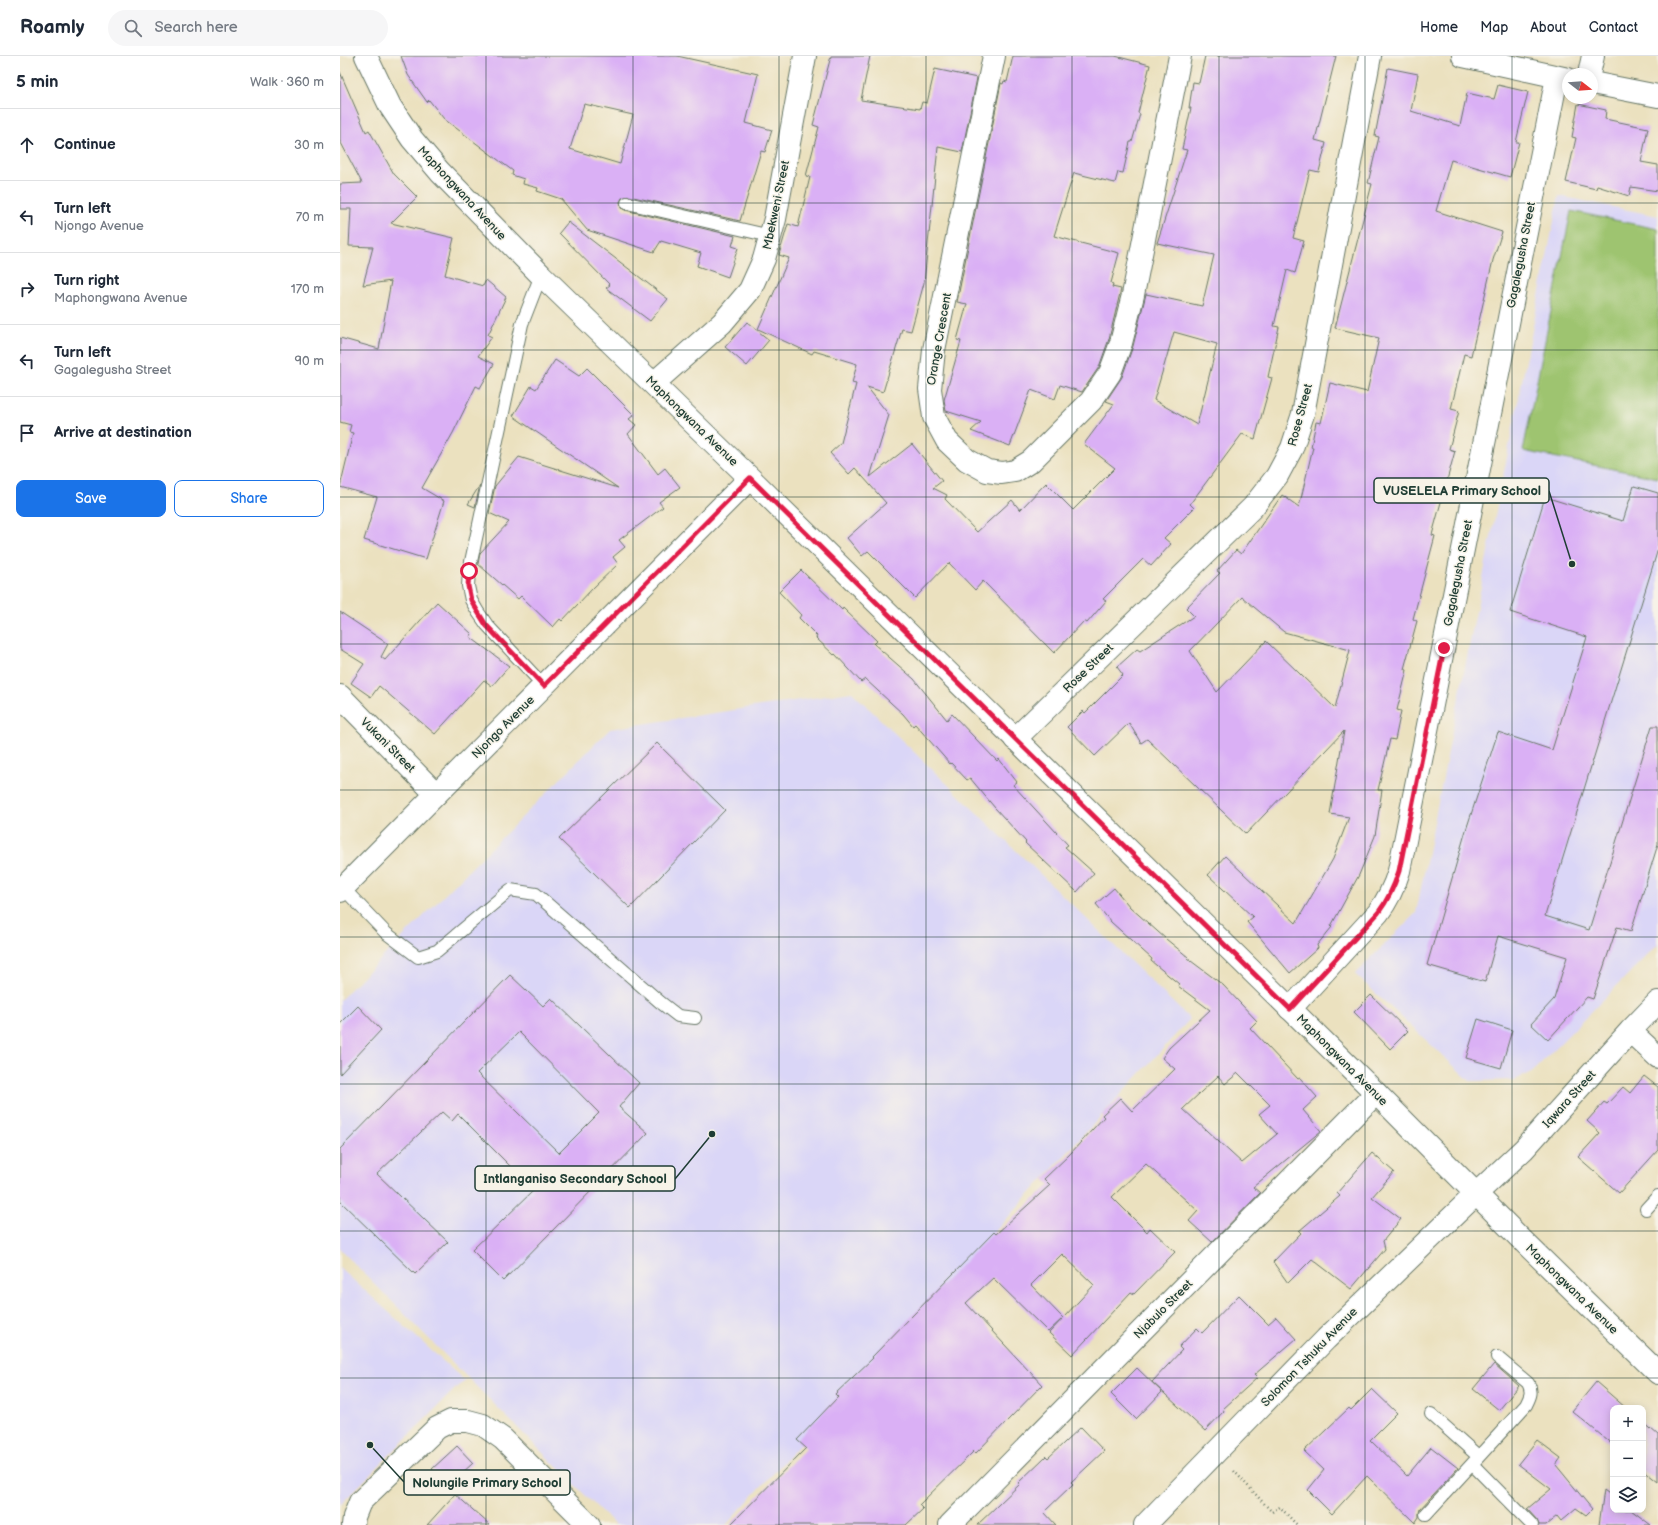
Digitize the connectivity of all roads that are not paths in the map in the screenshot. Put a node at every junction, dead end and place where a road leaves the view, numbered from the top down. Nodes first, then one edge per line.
1 (366, 56) edge
2 (994, 56) edge
3 (1180, 56) edge
4 (1370, 56) edge
5 (1463, 56) edge
6 (1593, 56) edge
7 (802, 57) edge
8 (1590, 68) edge
9 (1562, 78) edge
10 (1598, 84) edge
11 (1658, 96) edge
12 (628, 203) dead end
13 (770, 236) junction
14 (540, 274) junction
15 (654, 383) junction
16 (750, 478) junction
17 (544, 686) junction
18 (340, 696) edge
19 (1015, 739) junction
20 (436, 794) junction
21 (341, 890) edge
22 (1658, 1002) edge
23 (1290, 1009) junction
24 (696, 1018) dead end
25 (1630, 1031) junction
26 (1658, 1057) edge
27 (1376, 1093) junction
28 (1476, 1193) junction
29 (1658, 1196) edge
30 (1646, 1209) dead end
31 (1497, 1357) dead end
32 (1658, 1373) edge
33 (1431, 1414) dead end
34 (1475, 1460) junction
35 (1426, 1514) dead end
36 (353, 1525) edge
37 (589, 1525) edge
38 (950, 1525) edge
39 (1145, 1525) edge
40 (1532, 1525) edge

1 - 14 street, Maphongwana Avenue
2 - 3 street, Orange Crescent
4 - 19 street, Rose Street
5 - 9 street
6 - 8 street
7 - 13 street, Mbekweni Street
9 - 23 street, Gagalegusha Street
10 - 11 street
12 - 13 lane
13 - 15 street, Mbekweni Street
14 - 15 street, Maphongwana Avenue
14 - 17 lane
15 - 16 street, Maphongwana Avenue
16 - 17 street, Njongo Avenue
16 - 19 street, Maphongwana Avenue
17 - 20 street, Njongo Avenue
18 - 20 street, Vukani Street
19 - 23 street, Maphongwana Avenue
20 - 21 street, Njongo Avenue
21 - 24 lane
22 - 25 street, Iqwara Street
23 - 27 street, Maphongwana Avenue
25 - 26 street
25 - 28 street, Iqwara Street
27 - 28 street, Maphongwana Avenue
27 - 38 street, Njabulo Street
28 - 32 street, Maphongwana Avenue
28 - 39 street, Solomon Tshuku Avenue
29 - 30 lane
31 - 34 lane
33 - 34 lane
34 - 35 lane
34 - 40 lane
36 - 37 street

